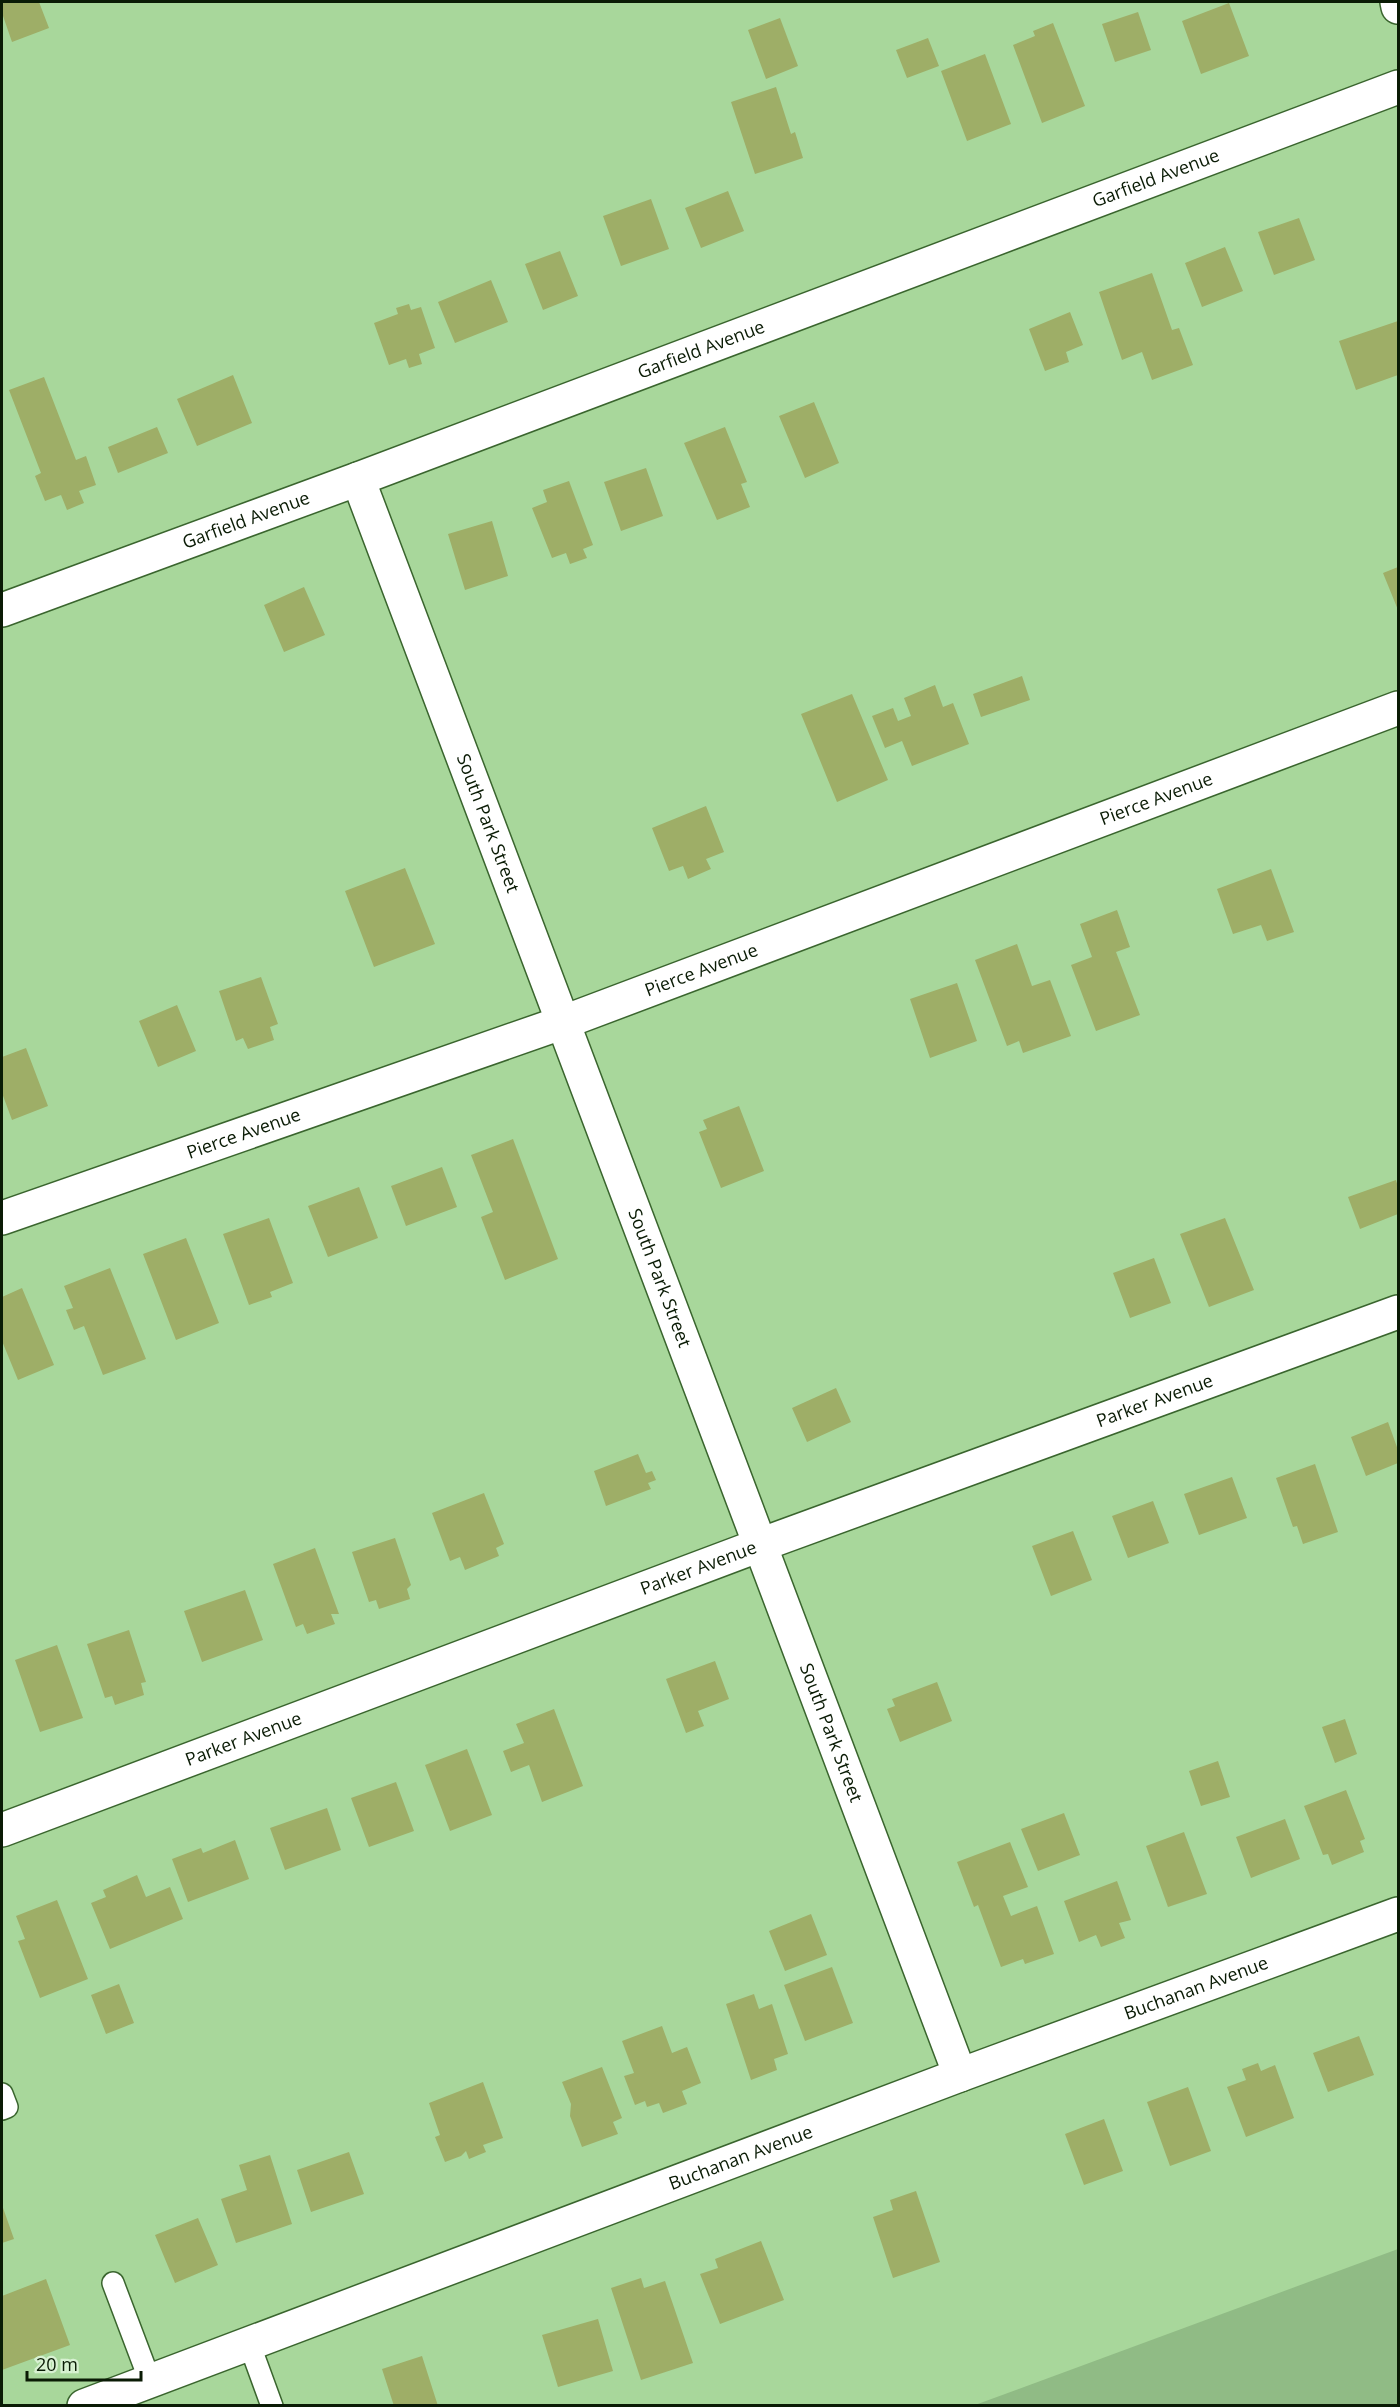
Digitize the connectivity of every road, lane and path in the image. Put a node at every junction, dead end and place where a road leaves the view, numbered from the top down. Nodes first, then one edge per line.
1 (1396, 2) edge
2 (1398, 7) edge
3 (1398, 87) edge
4 (358, 479) junction
5 (2, 610) edge
6 (1398, 708) edge
7 (564, 1022) junction
8 (2, 1218) edge
9 (1398, 1312) edge
10 (760, 1545) junction
11 (4, 1822) edge
12 (1398, 1914) edge
13 (960, 2075) junction
14 (2, 2094) edge
15 (2, 2109) edge
16 (113, 2283) dead end
17 (249, 2343) junction
18 (150, 2381) junction
19 (84, 2406) edge
20 (272, 2406) edge

1 - 2 street
3 - 4 street, Garfield Avenue
4 - 5 street, Garfield Avenue
4 - 7 street, South Park Street
6 - 7 street, Pierce Avenue
7 - 8 street, Pierce Avenue
7 - 10 street, South Park Street
9 - 10 street, Parker Avenue
10 - 11 street, Parker Avenue
10 - 13 street, South Park Street
12 - 13 street, Buchanan Avenue
13 - 17 street, Buchanan Avenue
14 - 15 lane
16 - 18 lane
17 - 18 street, Buchanan Avenue
17 - 20 lane
18 - 19 street, Buchanan Avenue

